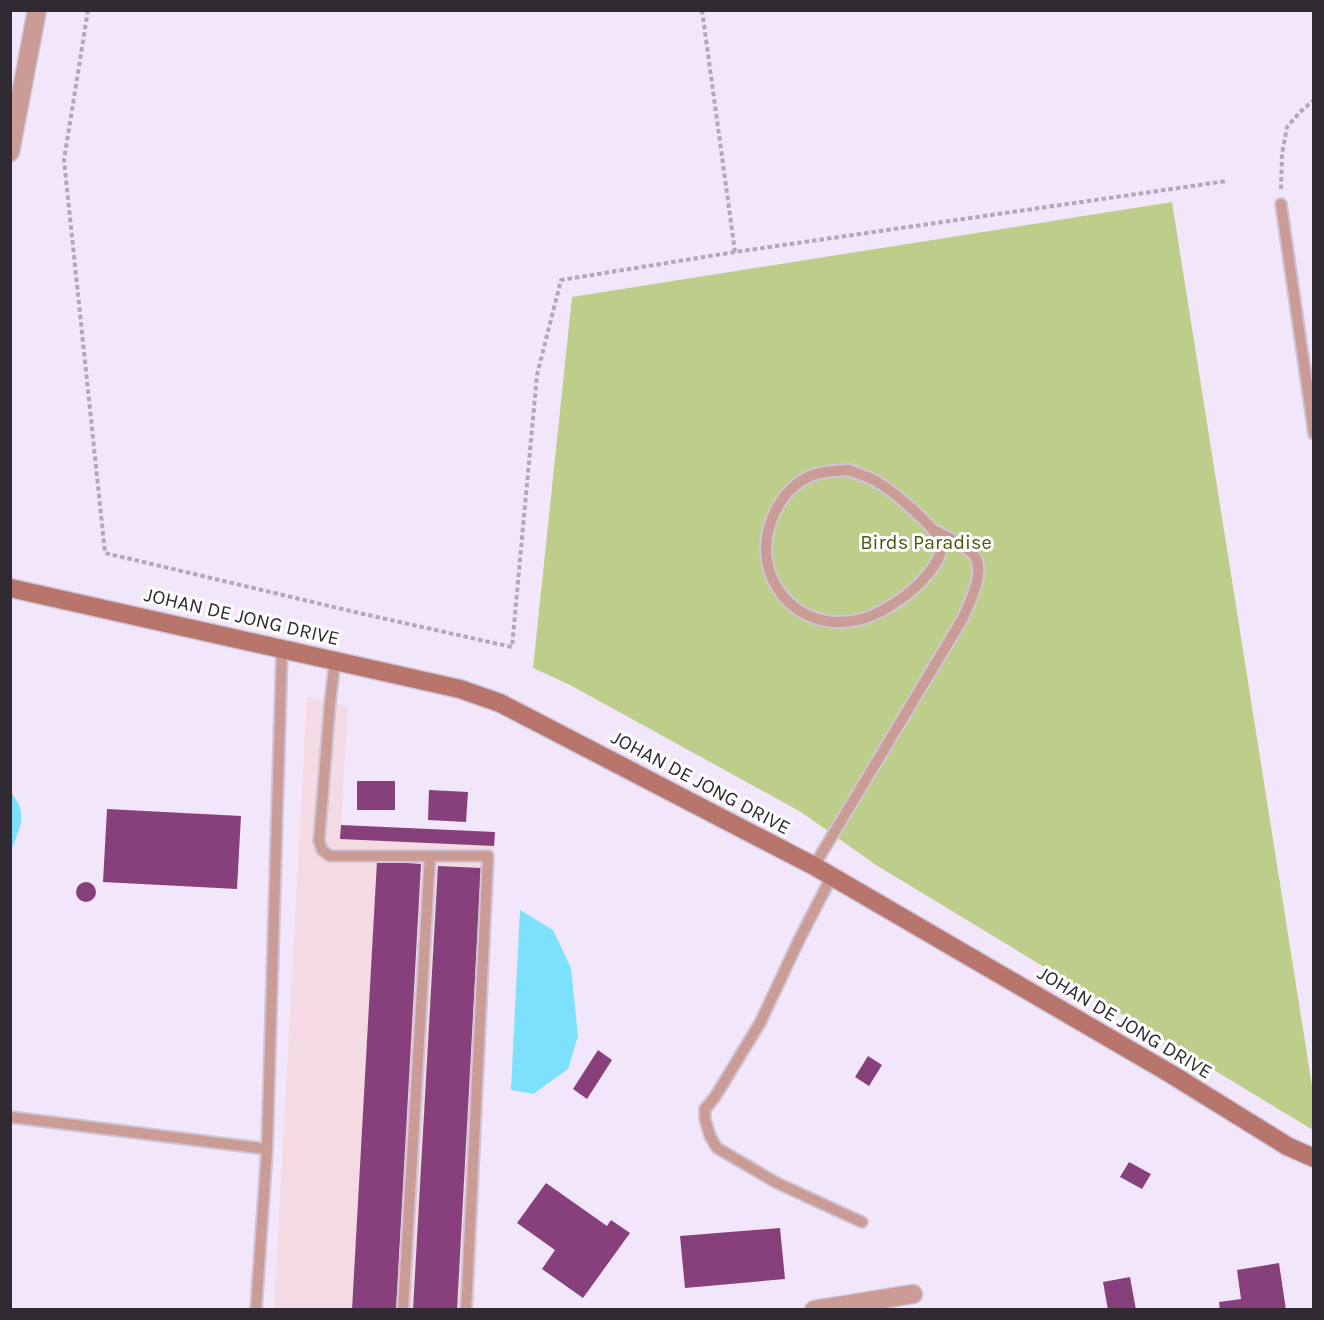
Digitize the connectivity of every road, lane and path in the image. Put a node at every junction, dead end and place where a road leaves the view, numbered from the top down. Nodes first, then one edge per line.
1 (37, 10) edge
2 (88, 10) edge
3 (702, 10) edge
4 (1314, 100) edge
5 (10, 152) edge
6 (1227, 181) dead end
7 (1281, 204) joint
8 (735, 252) junction
9 (1314, 434) edge
10 (934, 530) junction
11 (10, 588) edge
12 (282, 648) junction
13 (335, 660) junction
14 (430, 856) junction
15 (814, 866) junction
16 (832, 876) junction
17 (10, 1117) edge
18 (267, 1149) junction
19 (1314, 1158) edge
20 (862, 1222) dead end
21 (914, 1294) dead end
22 (256, 1310) edge
23 (403, 1310) edge
24 (466, 1310) edge
25 (813, 1310) edge

1 - 5 street
2 - 8 path
3 - 8 path
4 - 7 path
6 - 8 path
7 - 9 lane
10 - 10 lane
10 - 15 lane
11 - 12 street, JOHAN DE JONG DRIVE
12 - 13 street, JOHAN DE JONG DRIVE
12 - 18 lane
13 - 14 lane
13 - 15 street, JOHAN DE JONG DRIVE
14 - 23 lane
14 - 24 lane
15 - 16 street, JOHAN DE JONG DRIVE
16 - 19 street, JOHAN DE JONG DRIVE
16 - 20 lane
17 - 18 lane
18 - 22 lane
21 - 25 street

